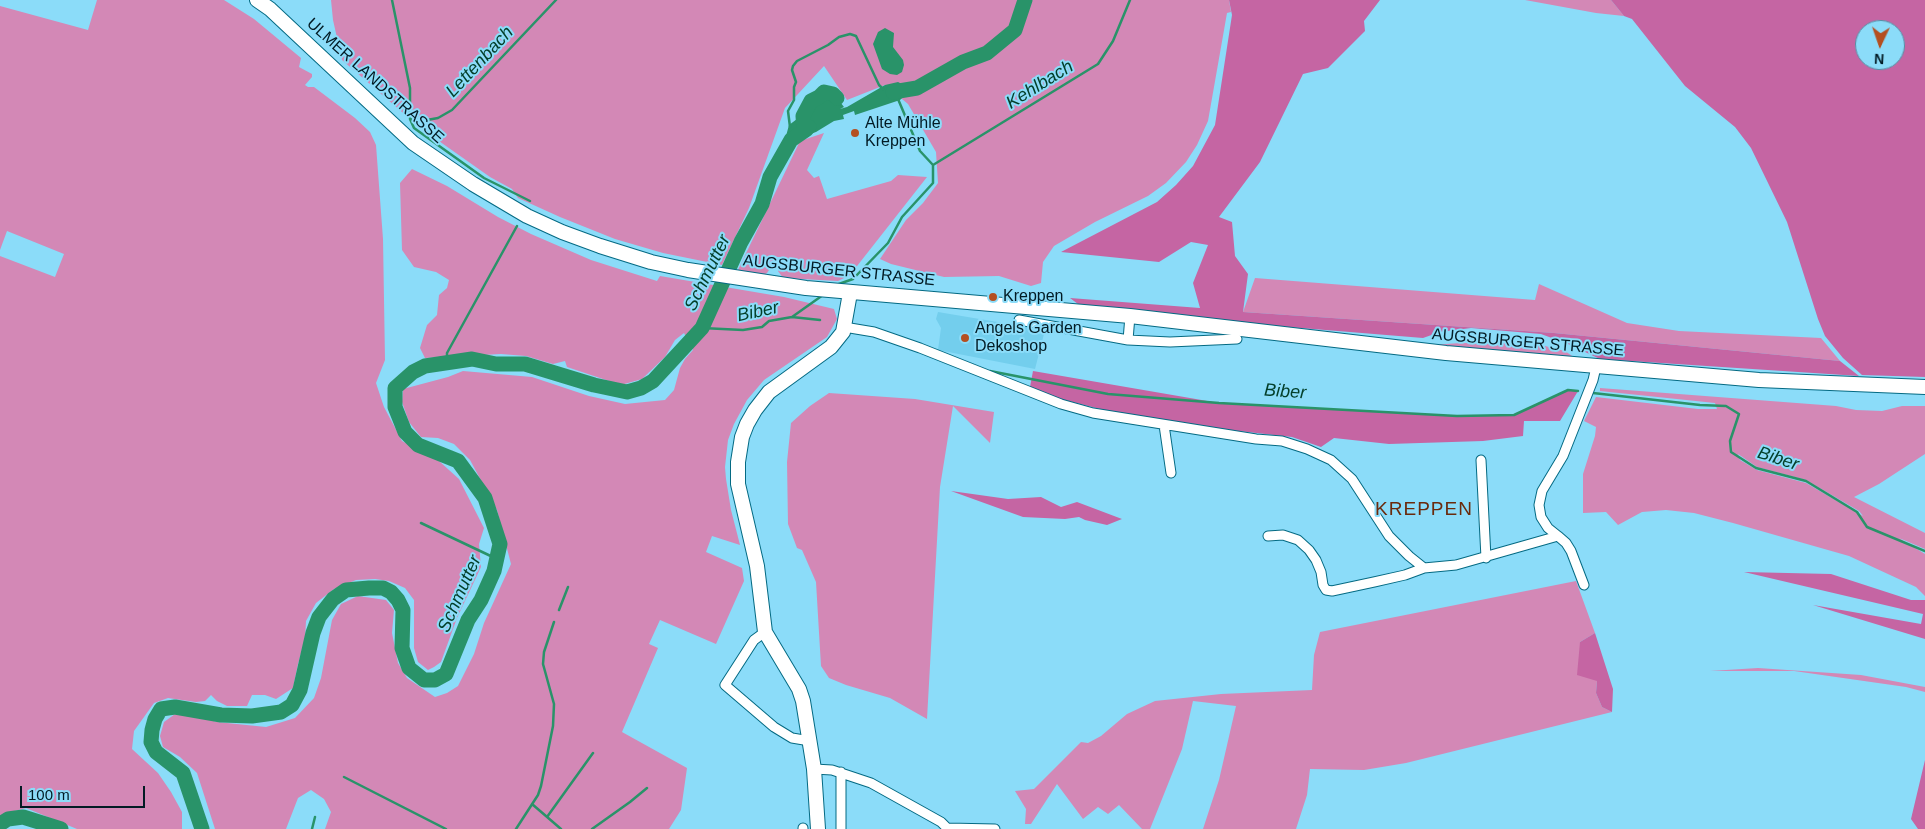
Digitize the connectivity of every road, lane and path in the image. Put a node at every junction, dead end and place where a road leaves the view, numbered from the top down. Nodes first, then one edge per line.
1 (257, 0) edge
2 (473, 184) joint
3 (847, 292) junction
4 (1130, 316) junction
5 (1019, 320) dead end
6 (844, 327) junction
7 (1238, 339) dead end
8 (1128, 340) junction
9 (1596, 367) junction
10 (1925, 387) edge
11 (1164, 425) junction
12 (1481, 460) dead end
13 (1171, 473) dead end
14 (1268, 536) dead end
15 (1558, 536) junction
16 (1486, 558) junction
17 (1424, 568) junction
18 (1584, 585) dead end
19 (765, 632) junction
20 (810, 741) junction
21 (814, 769) junction
22 (841, 772) junction
23 (948, 828) edge
24 (818, 829) edge
25 (842, 829) edge
26 (995, 829) edge

1 - 2 main road, ULMER LANDSTRASSE
2 - 3 main road, AUGSBURGER STRASSE
3 - 4 main road, AUGSBURGER STRASSE
3 - 6 main road
4 - 8 street
4 - 9 main road, AUGSBURGER STRASSE
5 - 8 street
6 - 11 street
6 - 19 main road
7 - 8 street
9 - 10 main road, AUGSBURGER STRASSE
9 - 15 street
11 - 13 street
11 - 17 street
12 - 16 street
14 - 17 street
15 - 16 street
15 - 18 street
16 - 17 street
19 - 20 main road
19 - 20 street
20 - 21 main road
21 - 22 street
21 - 24 main road
22 - 23 street
22 - 25 street
23 - 26 street

